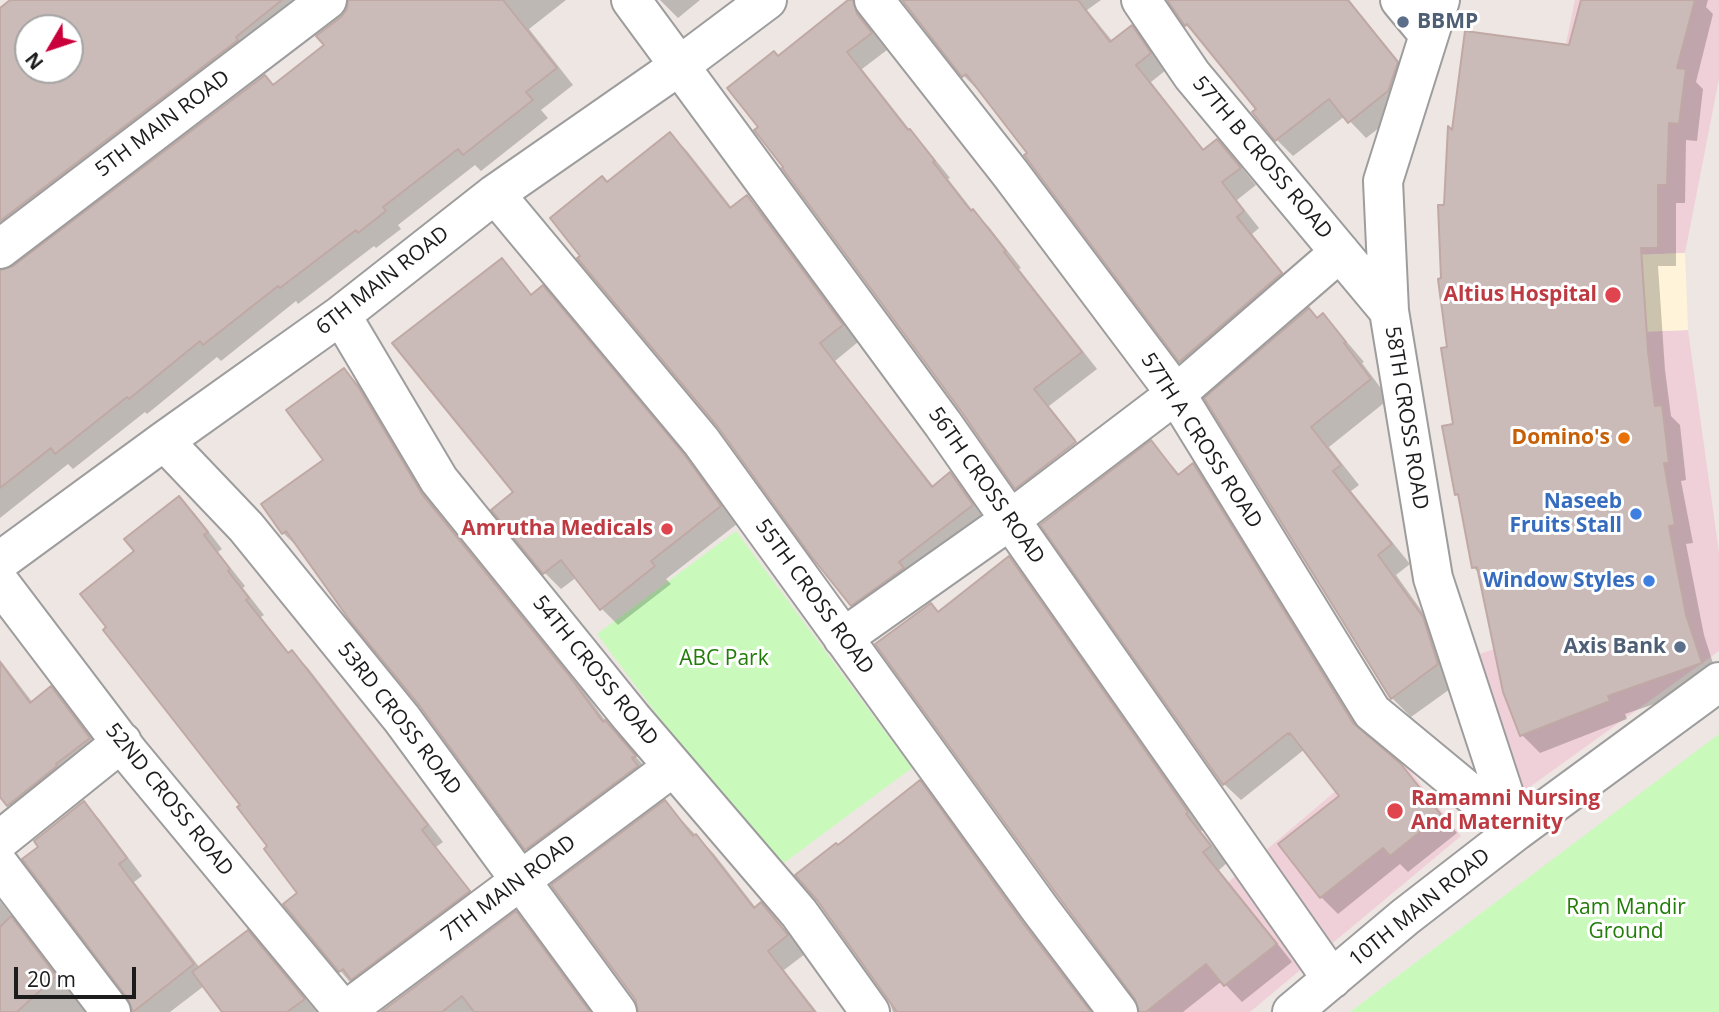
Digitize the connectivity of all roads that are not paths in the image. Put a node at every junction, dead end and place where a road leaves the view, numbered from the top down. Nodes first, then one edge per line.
1 (327, 0) edge
2 (631, 0) edge
3 (766, 0) edge
4 (874, 0) edge
5 (1141, 0) edge
6 (1399, 0) edge
7 (1434, 18) edge
8 (679, 66) junction
9 (495, 194) junction
10 (0, 249) edge
11 (1340, 252) junction
12 (1389, 311) junction
13 (341, 315) junction
14 (1176, 394) junction
15 (164, 441) junction
16 (1010, 520) junction
17 (0, 561) edge
18 (0, 583) edge
19 (843, 638) junction
20 (1719, 682) edge
21 (122, 743) junction
22 (673, 766) junction
23 (1516, 831) junction
24 (0, 839) edge
25 (0, 866) edge
26 (520, 881) junction
27 (1332, 979) junction
28 (111, 1012) edge
29 (344, 1012) edge
30 (617, 1012) edge
31 (870, 1012) edge
32 (1118, 1012) edge
33 (1292, 1012) edge

1 - 10 street, 5TH MAIN ROAD
2 - 8 street, 56TH CROSS ROAD
3 - 8 street, 6TH MAIN ROAD
4 - 14 street, 57TH A CROSS ROAD
5 - 11 street, 57TH B CROSS ROAD
6 - 7 street
7 - 12 street, 58TH CROSS ROAD
8 - 9 street, 6TH MAIN ROAD
8 - 16 street, 56TH CROSS ROAD
9 - 13 street, 6TH MAIN ROAD
9 - 19 street, 55TH CROSS ROAD
11 - 12 street, 57TH B CROSS ROAD
11 - 14 street
12 - 23 street, 58TH CROSS ROAD
13 - 15 street, 6TH MAIN ROAD
13 - 22 street, 54TH CROSS ROAD
14 - 16 street
14 - 23 street, 57TH A CROSS ROAD
15 - 17 street, 6TH MAIN ROAD
15 - 26 street, 53RD CROSS ROAD
16 - 19 street
16 - 27 street, 56TH CROSS ROAD
18 - 21 street, 52ND CROSS ROAD
19 - 32 street, 55TH CROSS ROAD
20 - 23 street, 10TH MAIN ROAD
21 - 24 street
21 - 29 street, 52ND CROSS ROAD
22 - 26 street, 7TH MAIN ROAD
22 - 31 street, 54TH CROSS ROAD
23 - 27 street, 10TH MAIN ROAD
25 - 28 street
26 - 29 street, 7TH MAIN ROAD
26 - 30 street, 53RD CROSS ROAD
27 - 33 street, 10TH MAIN ROAD

